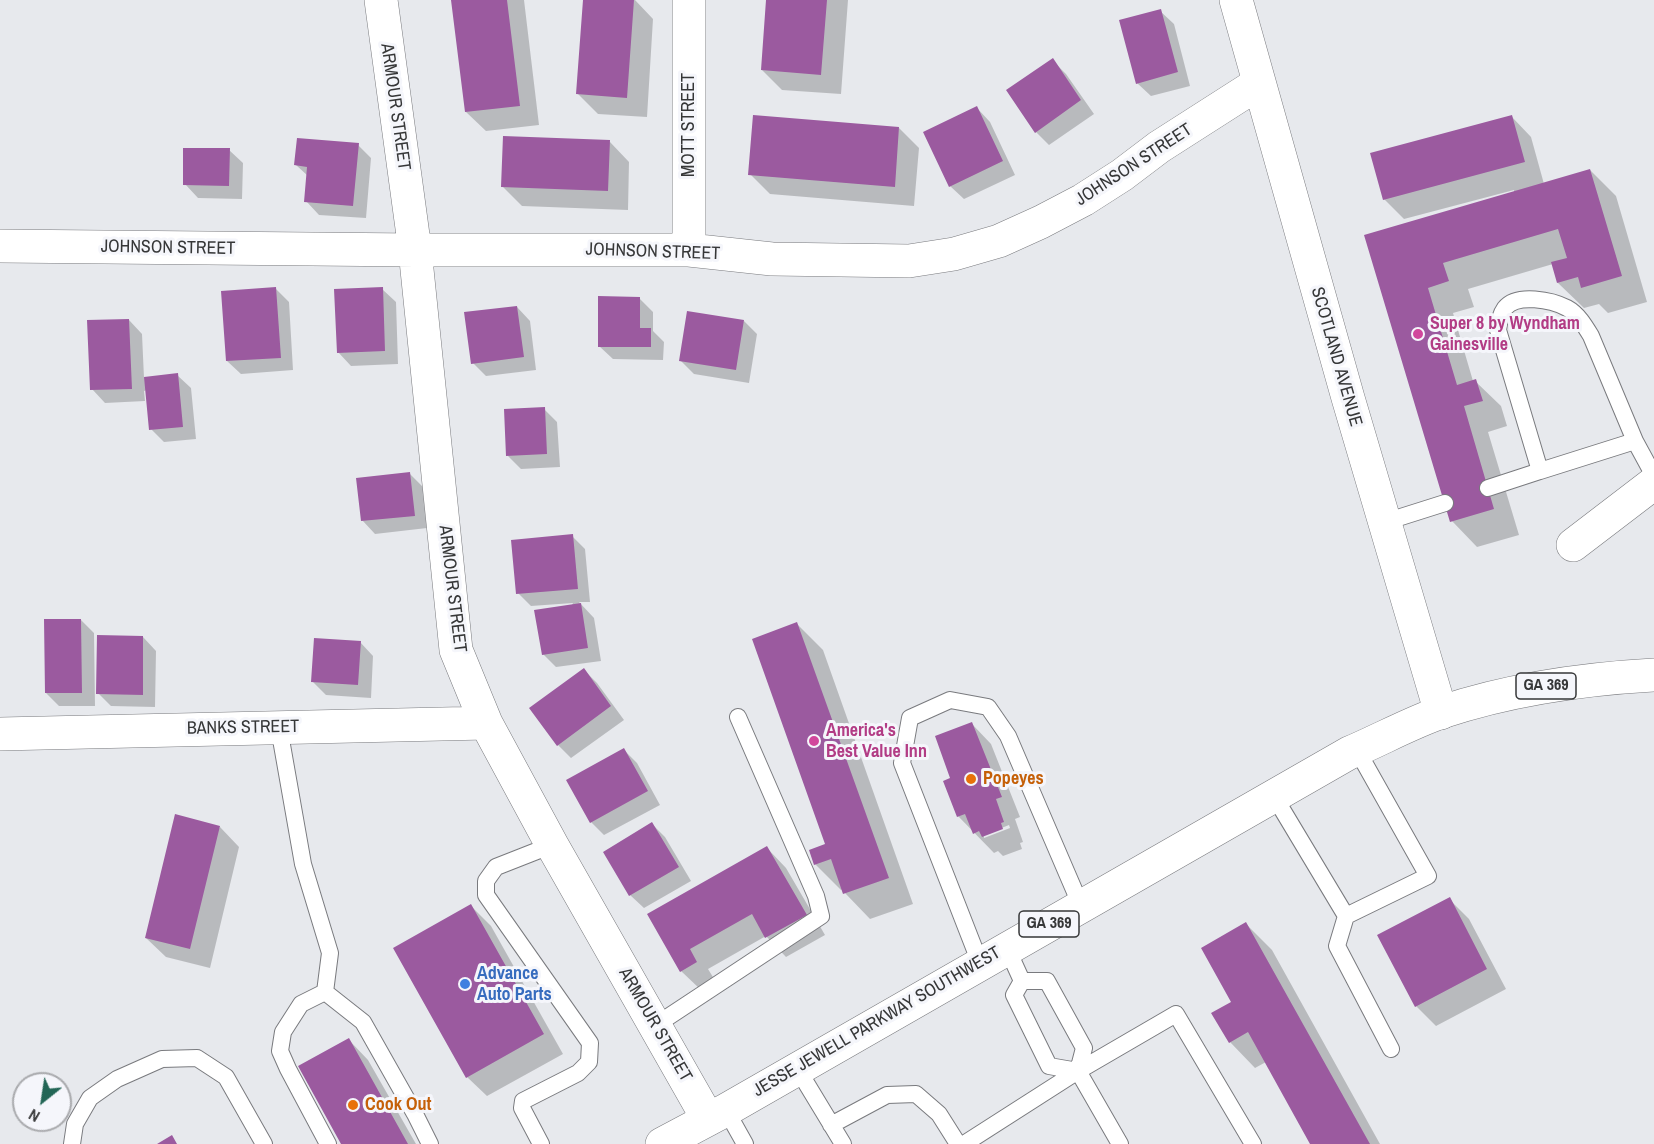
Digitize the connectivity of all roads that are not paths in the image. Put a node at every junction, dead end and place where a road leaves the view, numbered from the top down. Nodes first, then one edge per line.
1 (381, 0) edge
2 (689, 0) edge
3 (1236, 0) edge
4 (1259, 83) junction
5 (0, 246) edge
6 (415, 250) junction
7 (689, 250) junction
8 (1635, 441) junction
9 (1540, 471) junction
10 (1654, 476) edge
11 (1654, 483) edge
12 (1488, 488) dead end
13 (1444, 503) dead end
14 (1384, 522) junction
15 (1574, 545) dead end
16 (1654, 675) edge
17 (1441, 713) junction
18 (738, 717) dead end
19 (486, 723) junction
20 (279, 728) junction
21 (0, 734) edge
22 (1357, 750) junction
23 (1274, 796) junction
24 (552, 845) junction
25 (1081, 906) junction
26 (1346, 916) junction
27 (994, 956) junction
28 (1022, 981) junction
29 (325, 993) junction
30 (656, 1025) junction
31 (1391, 1049) dead end
32 (797, 1068) junction
33 (1078, 1071) junction
34 (717, 1114) junction
35 (831, 1125) junction
36 (72, 1144) edge
37 (264, 1144) edge
38 (328, 1144) edge
39 (430, 1144) edge
40 (540, 1144) edge
41 (662, 1144) edge
42 (745, 1144) edge
43 (843, 1144) edge
44 (958, 1144) edge
45 (964, 1144) edge
46 (1120, 1144) edge
47 (1253, 1144) edge

1 - 6 street, ARMOUR STREET
2 - 7 street, MOTT STREET
3 - 4 street, SCOTLAND AVENUE
4 - 7 street, JOHNSON STREET
4 - 14 street, SCOTLAND AVENUE
5 - 6 street, JOHNSON STREET
6 - 7 street, JOHNSON STREET
6 - 19 street, ARMOUR STREET
8 - 9 lane
8 - 9 lane
8 - 10 lane
9 - 12 lane
11 - 15 street
13 - 14 lane
14 - 17 street, SCOTLAND AVENUE
16 - 17 street, GA 369
17 - 22 street, JESSE JEWELL PARKWAY SOUTHWEST / GA 369
18 - 30 lane
19 - 20 street, BANKS STREET
19 - 24 street, ARMOUR STREET
20 - 21 street, BANKS STREET
20 - 29 lane
22 - 23 street, JESSE JEWELL PARKWAY SOUTHWEST / GA 369
22 - 26 lane
23 - 25 street, JESSE JEWELL PARKWAY SOUTHWEST / GA 369
23 - 26 lane
24 - 30 street, ARMOUR STREET
24 - 40 lane
25 - 27 street, JESSE JEWELL PARKWAY SOUTHWEST / GA 369
25 - 27 lane
26 - 31 lane
27 - 28 lane
27 - 32 street, JESSE JEWELL PARKWAY SOUTHWEST / GA 369
28 - 33 lane
28 - 33 lane
29 - 38 lane
29 - 39 lane
30 - 34 street, ARMOUR STREET
32 - 34 street, JESSE JEWELL PARKWAY SOUTHWEST / GA 369
32 - 35 lane
33 - 45 lane
33 - 46 lane
33 - 47 lane
34 - 41 street, JESSE JEWELL PARKWAY SOUTHWEST / GA 369
34 - 42 lane
35 - 43 lane
35 - 44 lane
36 - 37 lane

